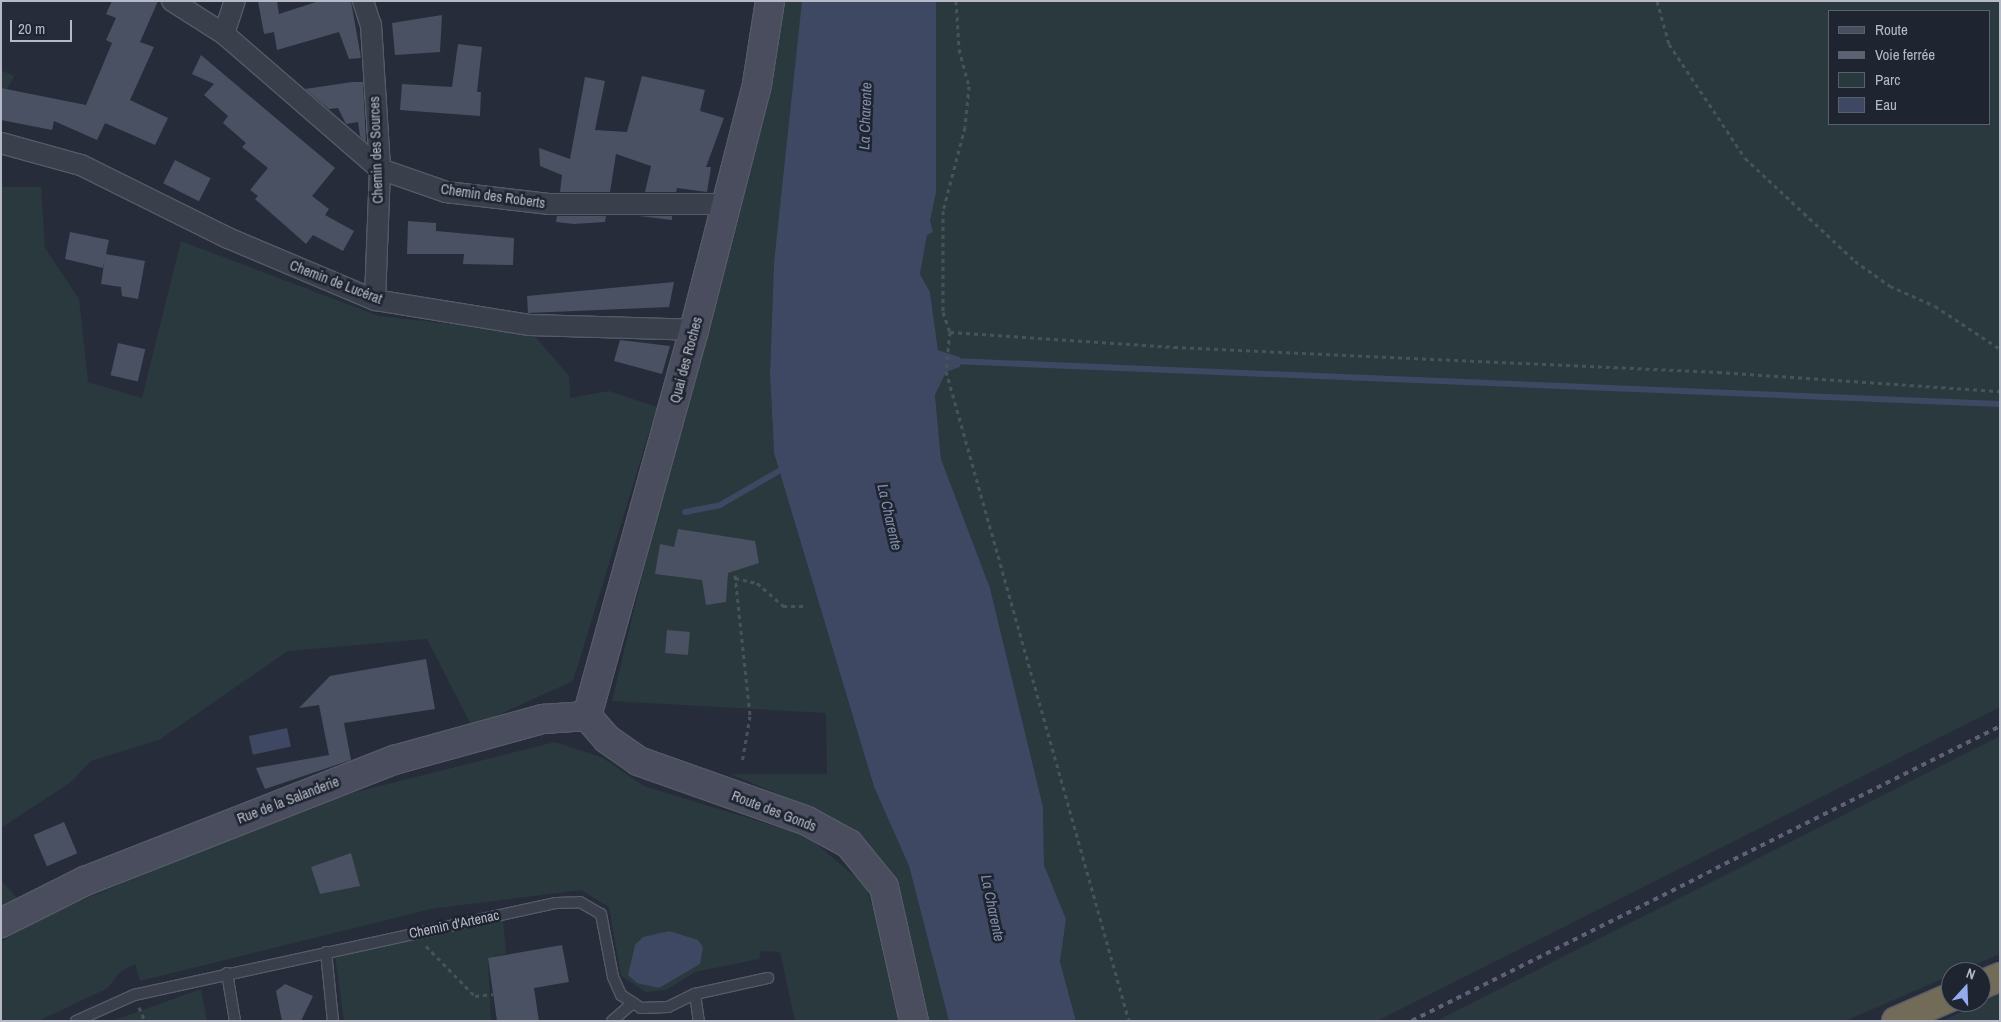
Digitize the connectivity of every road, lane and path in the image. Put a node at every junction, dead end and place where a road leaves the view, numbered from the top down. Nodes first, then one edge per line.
1 (172, 1) edge
2 (235, 1) edge
3 (363, 1) edge
4 (770, 1) edge
5 (956, 1) edge
6 (1657, 1) edge
7 (224, 34) junction
8 (1, 143) edge
9 (380, 169) junction
10 (726, 204) junction
11 (375, 300) junction
12 (694, 330) junction
13 (950, 332) junction
14 (2000, 349) edge
15 (2000, 391) edge
16 (805, 606) dead end
17 (587, 716) junction
18 (742, 763) dead end
19 (1, 923) edge
20 (414, 933) junction
21 (326, 952) junction
22 (227, 973) junction
23 (768, 978) dead end
24 (493, 994) dead end
25 (695, 994) junction
26 (1941, 1002) edge
27 (634, 1003) junction
28 (76, 1021) edge
29 (235, 1021) edge
30 (333, 1021) edge
31 (612, 1021) edge
32 (699, 1021) edge
33 (914, 1021) edge
34 (1129, 1021) edge
35 (1896, 1021) edge

1 - 7 street, Chemin des Roberts
2 - 7 street
3 - 9 street, Chemin des Sources
4 - 10 street, Quai des Roches
5 - 13 path
6 - 14 path
7 - 9 street, Chemin des Roberts
8 - 11 street, Chemin de Lucérat
9 - 10 street, Chemin des Roberts
9 - 11 street, Chemin des Sources
10 - 12 street, Quai des Roches
11 - 12 street, Chemin de Lucérat
12 - 17 street, Quai des Roches
13 - 15 path
13 - 34 path
16 - 18 path
17 - 19 street, Rue de la Salanderie
17 - 33 street, Route des Gonds
20 - 21 lane, Chemin d'Artenac
20 - 24 path
20 - 27 lane, Chemin d'Artenac
21 - 22 lane, Chemin d'Artenac
21 - 30 lane
22 - 28 lane, Chemin d'Artenac
22 - 29 lane
23 - 25 lane
25 - 27 lane
25 - 32 lane
26 - 35 highway
27 - 31 lane

